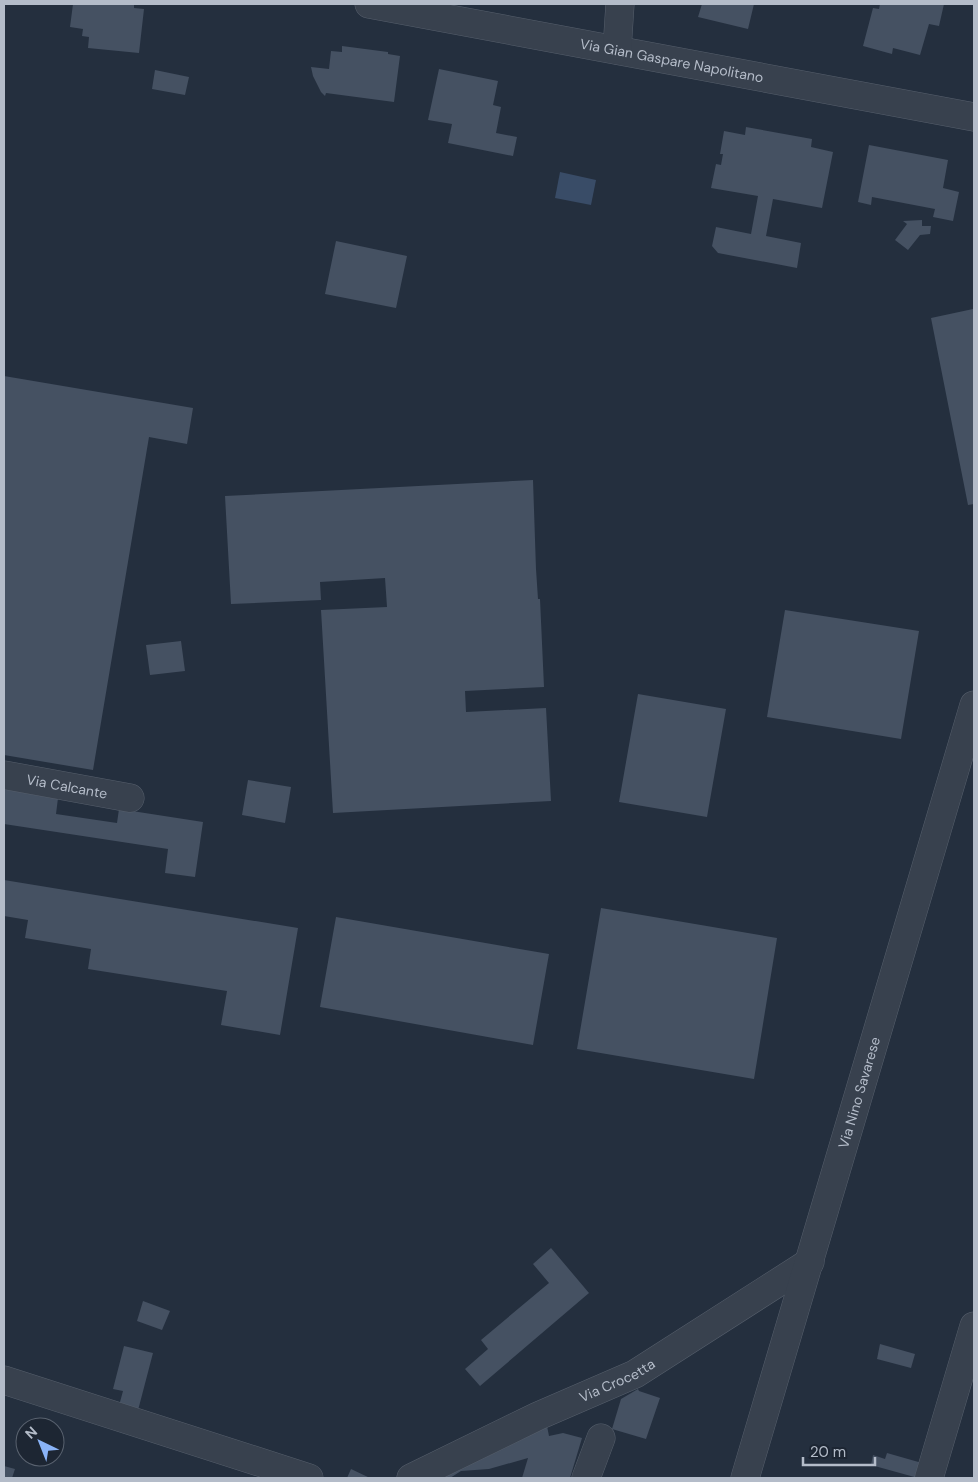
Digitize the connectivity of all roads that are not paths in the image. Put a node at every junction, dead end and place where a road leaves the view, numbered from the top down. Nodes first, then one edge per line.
1 (369, 4) edge
2 (620, 4) edge
3 (617, 50) junction
4 (974, 117) edge
5 (974, 705) edge
6 (4, 775) edge
7 (130, 798) dead end
8 (810, 1262) junction
9 (974, 1326) edge
10 (4, 1380) edge
11 (601, 1438) dead end
12 (309, 1478) edge
13 (411, 1478) edge
14 (586, 1478) edge
15 (746, 1478) edge
16 (929, 1478) edge

1 - 3 street, Via Gian Gaspare Napolitano
2 - 3 street
3 - 4 street, Via Gian Gaspare Napolitano
5 - 8 street, Via Nino Savarese
6 - 7 street, Via Calcante
8 - 13 street, Via Crocetta
8 - 15 street, Via Nino Savarese
9 - 16 street
10 - 12 street
11 - 14 street

